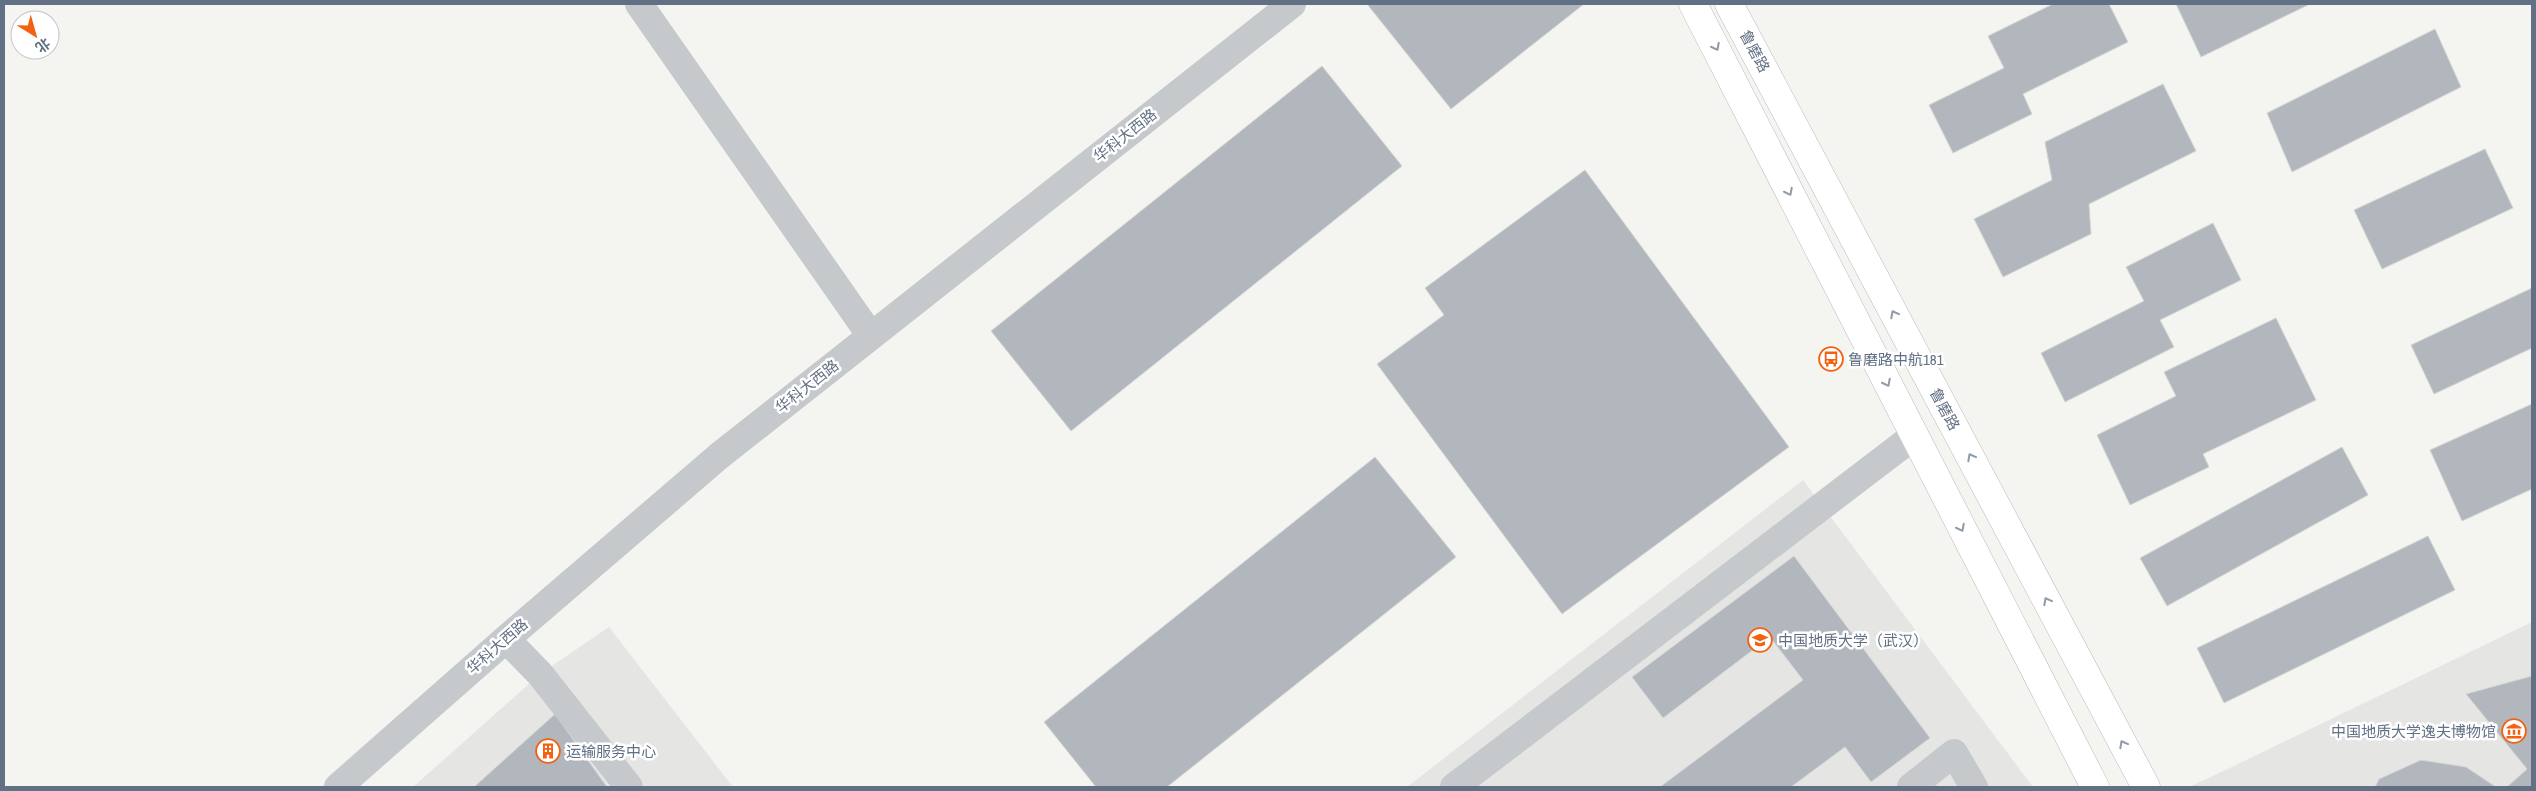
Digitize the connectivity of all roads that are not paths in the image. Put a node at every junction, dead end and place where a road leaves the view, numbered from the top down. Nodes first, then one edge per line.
1 (640, 4) edge
2 (1292, 4) edge
3 (1694, 4) edge
4 (1730, 4) edge
5 (871, 336) junction
6 (1914, 436) junction
7 (506, 639) junction
8 (338, 787) edge
9 (629, 787) edge
10 (1454, 787) edge
11 (1911, 787) edge
12 (1974, 787) edge
13 (2095, 787) edge
14 (2146, 787) edge

1 - 5 street
2 - 5 street, 华科大西路
3 -> 6 main road
14 -> 4 main road, 鲁磨路
5 - 7 street, 华科大西路
6 - 10 street
6 -> 13 main road
7 - 8 street, 华科大西路
7 - 9 street
11 - 12 street

